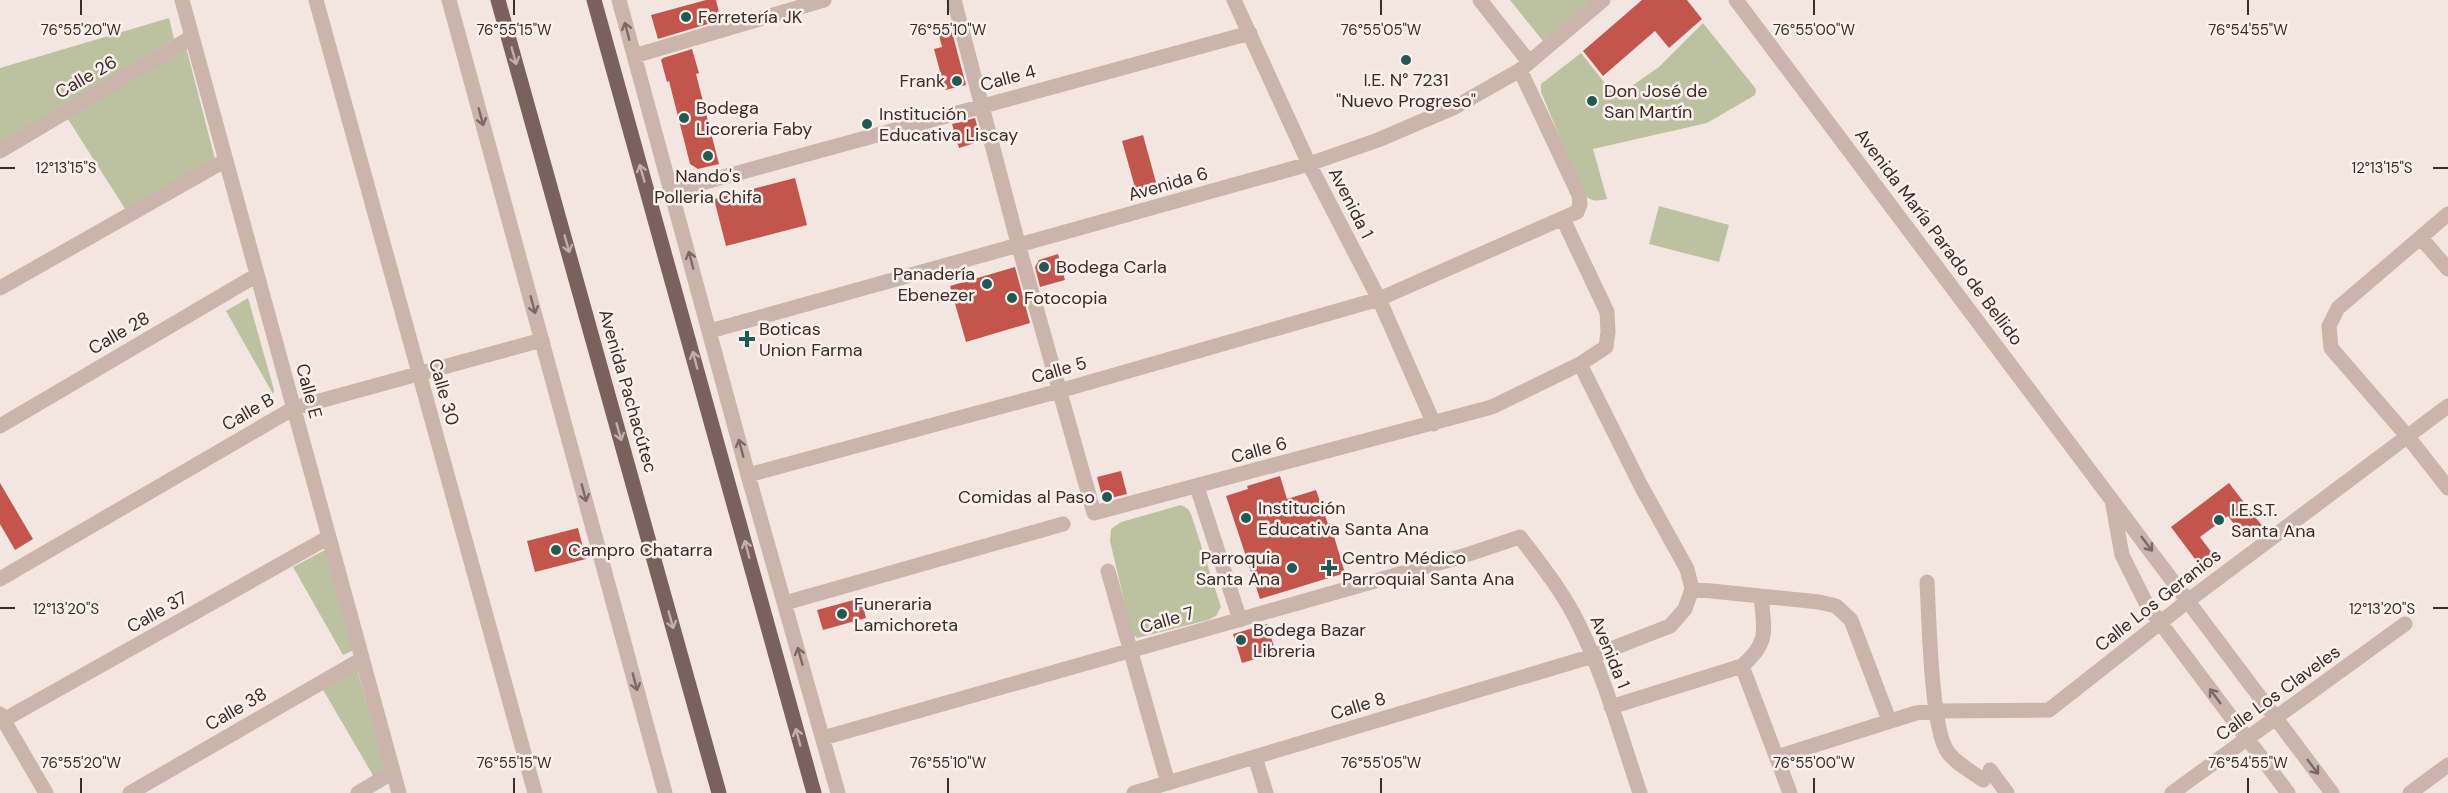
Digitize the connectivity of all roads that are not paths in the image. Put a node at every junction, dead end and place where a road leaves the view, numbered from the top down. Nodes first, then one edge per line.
1 (182, 0) edge
2 (316, 0) edge
3 (449, 0) edge
4 (498, 0) edge
5 (594, 0) edge
6 (619, 0) edge
7 (824, 0) edge
8 (954, 0) edge
9 (1234, 0) edge
10 (1480, 0) edge
11 (1603, 0) edge
12 (1736, 0) edge
13 (1250, 33) junction
14 (192, 38) junction
15 (634, 56) junction
16 (1524, 66) junction
17 (982, 105) junction
18 (0, 151) edge
19 (225, 160) junction
20 (1309, 164) junction
21 (672, 191) junction
22 (2448, 214) edge
23 (1563, 219) junction
24 (2421, 238) junction
25 (1019, 247) junction
26 (2448, 269) edge
27 (257, 275) junction
28 (0, 288) edge
29 (1379, 300) junction
30 (710, 331) junction
31 (542, 340) junction
32 (1580, 364) junction
33 (418, 374) junction
34 (1059, 390) junction
35 (2448, 406) edge
36 (294, 408) junction
37 (1434, 423) junction
38 (0, 426) edge
39 (2408, 437) junction
40 (748, 475) junction
41 (1197, 487) junction
42 (2448, 488) edge
43 (2111, 497) junction
44 (1063, 524) dead end
45 (329, 537) junction
46 (1520, 537) joint
47 (1108, 571) dead end
48 (0, 579) edge
49 (1927, 582) dead end
50 (1692, 589) junction
51 (1761, 596) junction
52 (2189, 600) junction
53 (785, 603) junction
54 (1240, 620) junction
55 (2160, 623) junction
56 (2405, 624) dead end
57 (1131, 651) junction
58 (1593, 656) junction
59 (362, 659) junction
60 (1742, 666) junction
61 (1611, 707) junction
62 (1936, 711) junction
63 (2277, 718) junction
64 (1, 719) edge
65 (1889, 720) junction
66 (823, 738) junction
67 (2247, 739) junction
68 (1255, 757) junction
69 (1777, 757) junction
70 (2448, 765) edge
71 (393, 772) junction
72 (1168, 783) junction
73 (46, 793) edge
74 (130, 793) edge
75 (358, 793) edge
76 (399, 793) edge
77 (535, 793) edge
78 (665, 793) edge
79 (719, 793) edge
80 (814, 793) edge
81 (838, 793) edge
82 (1134, 793) edge
83 (1266, 793) edge
84 (1640, 793) edge
85 (1791, 793) edge
86 (2007, 793) edge
87 (2172, 793) edge
88 (2288, 793) edge
89 (2332, 793) edge
90 (2410, 793) edge

1 - 14 street, Calle E
2 - 33 street, Calle 30
3 -> 31 street
4 -> 79 main road, Avenida Pachacútec
80 -> 5 main road
15 -> 6 street
7 - 15 street
8 - 17 street
9 - 13 street, Avenida 1
10 - 16 street
11 - 16 street, Avenida 6
12 - 43 street, Avenida María Parado de Bellido
13 - 17 street, Calle 4
13 - 20 street, Avenida 1
14 - 18 street, Calle 26
14 - 19 street, Calle E
15 - 21 street
16 - 20 street, Avenida 6
16 - 23 street
17 - 21 street, Calle 4
17 - 25 street
19 - 27 street, Calle E
19 - 28 street
20 - 25 street, Avenida 6
20 - 29 street, Avenida 1
30 -> 21 street
22 - 24 street
23 - 29 street, Calle 5
23 - 32 street, Calle 6
24 - 26 street
24 - 39 street
25 - 30 street, Avenida 6
25 - 34 street
27 - 36 street, Calle E
27 - 38 street, Calle 28
29 - 34 street, Calle 5
29 - 37 street, Avenida 1
40 -> 30 street
31 - 33 street, Calle B
31 -> 78 street
32 - 37 street, Calle 6
32 - 50 street
33 - 36 street, Calle B
33 - 77 street, Calle 30
34 - 40 street, Calle 5
34 - 41 street, Calle 6
35 - 39 street
36 - 45 street, Calle E
36 - 48 street, Calle B
37 - 41 street, Calle 6
39 - 42 street
39 - 52 street, Calle Los Geranios
40 - 53 street
41 - 54 street
43 -> 52 street, Avenida María Parado de Bellido
43 - 55 street, Avenida María Parado de Bellido
44 - 53 street
45 - 59 street, Calle E
45 - 64 street, Calle 37
46 - 54 street, Calle 7
46 - 58 street, Avenida 1
47 - 57 street
49 - 62 street
50 - 51 street
50 - 58 street, Calle 8
51 - 60 street
51 - 65 street
52 - 55 street, Calle Los Geranios
52 - 63 street, Avenida María Parado de Bellido
66 -> 53 street
54 - 57 street, Calle 7
55 - 62 street, Calle Los Geranios
67 -> 55 street, Avenida María Parado de Bellido
56 - 63 street, Calle Los Claveles
57 - 66 street, Calle 7
57 - 72 street
58 - 61 street, Avenida 1
58 - 68 street, Calle 8
59 - 71 street, Calle E
59 - 74 street, Calle 38
60 - 61 street
60 - 69 street
61 - 84 street, Avenida 1
62 - 65 street
62 - 86 street
63 - 67 street, Calle Los Claveles
63 -> 89 street, Avenida María Parado de Bellido
64 - 73 street
65 - 69 street
66 - 81 street
67 - 87 street, Calle Los Claveles
67 - 88 street, Avenida María Parado de Bellido
68 - 72 street, Calle 8
68 - 83 street
69 - 85 street
70 - 90 street
71 - 75 street
71 - 76 street, Calle E
72 - 82 street, Calle 8

